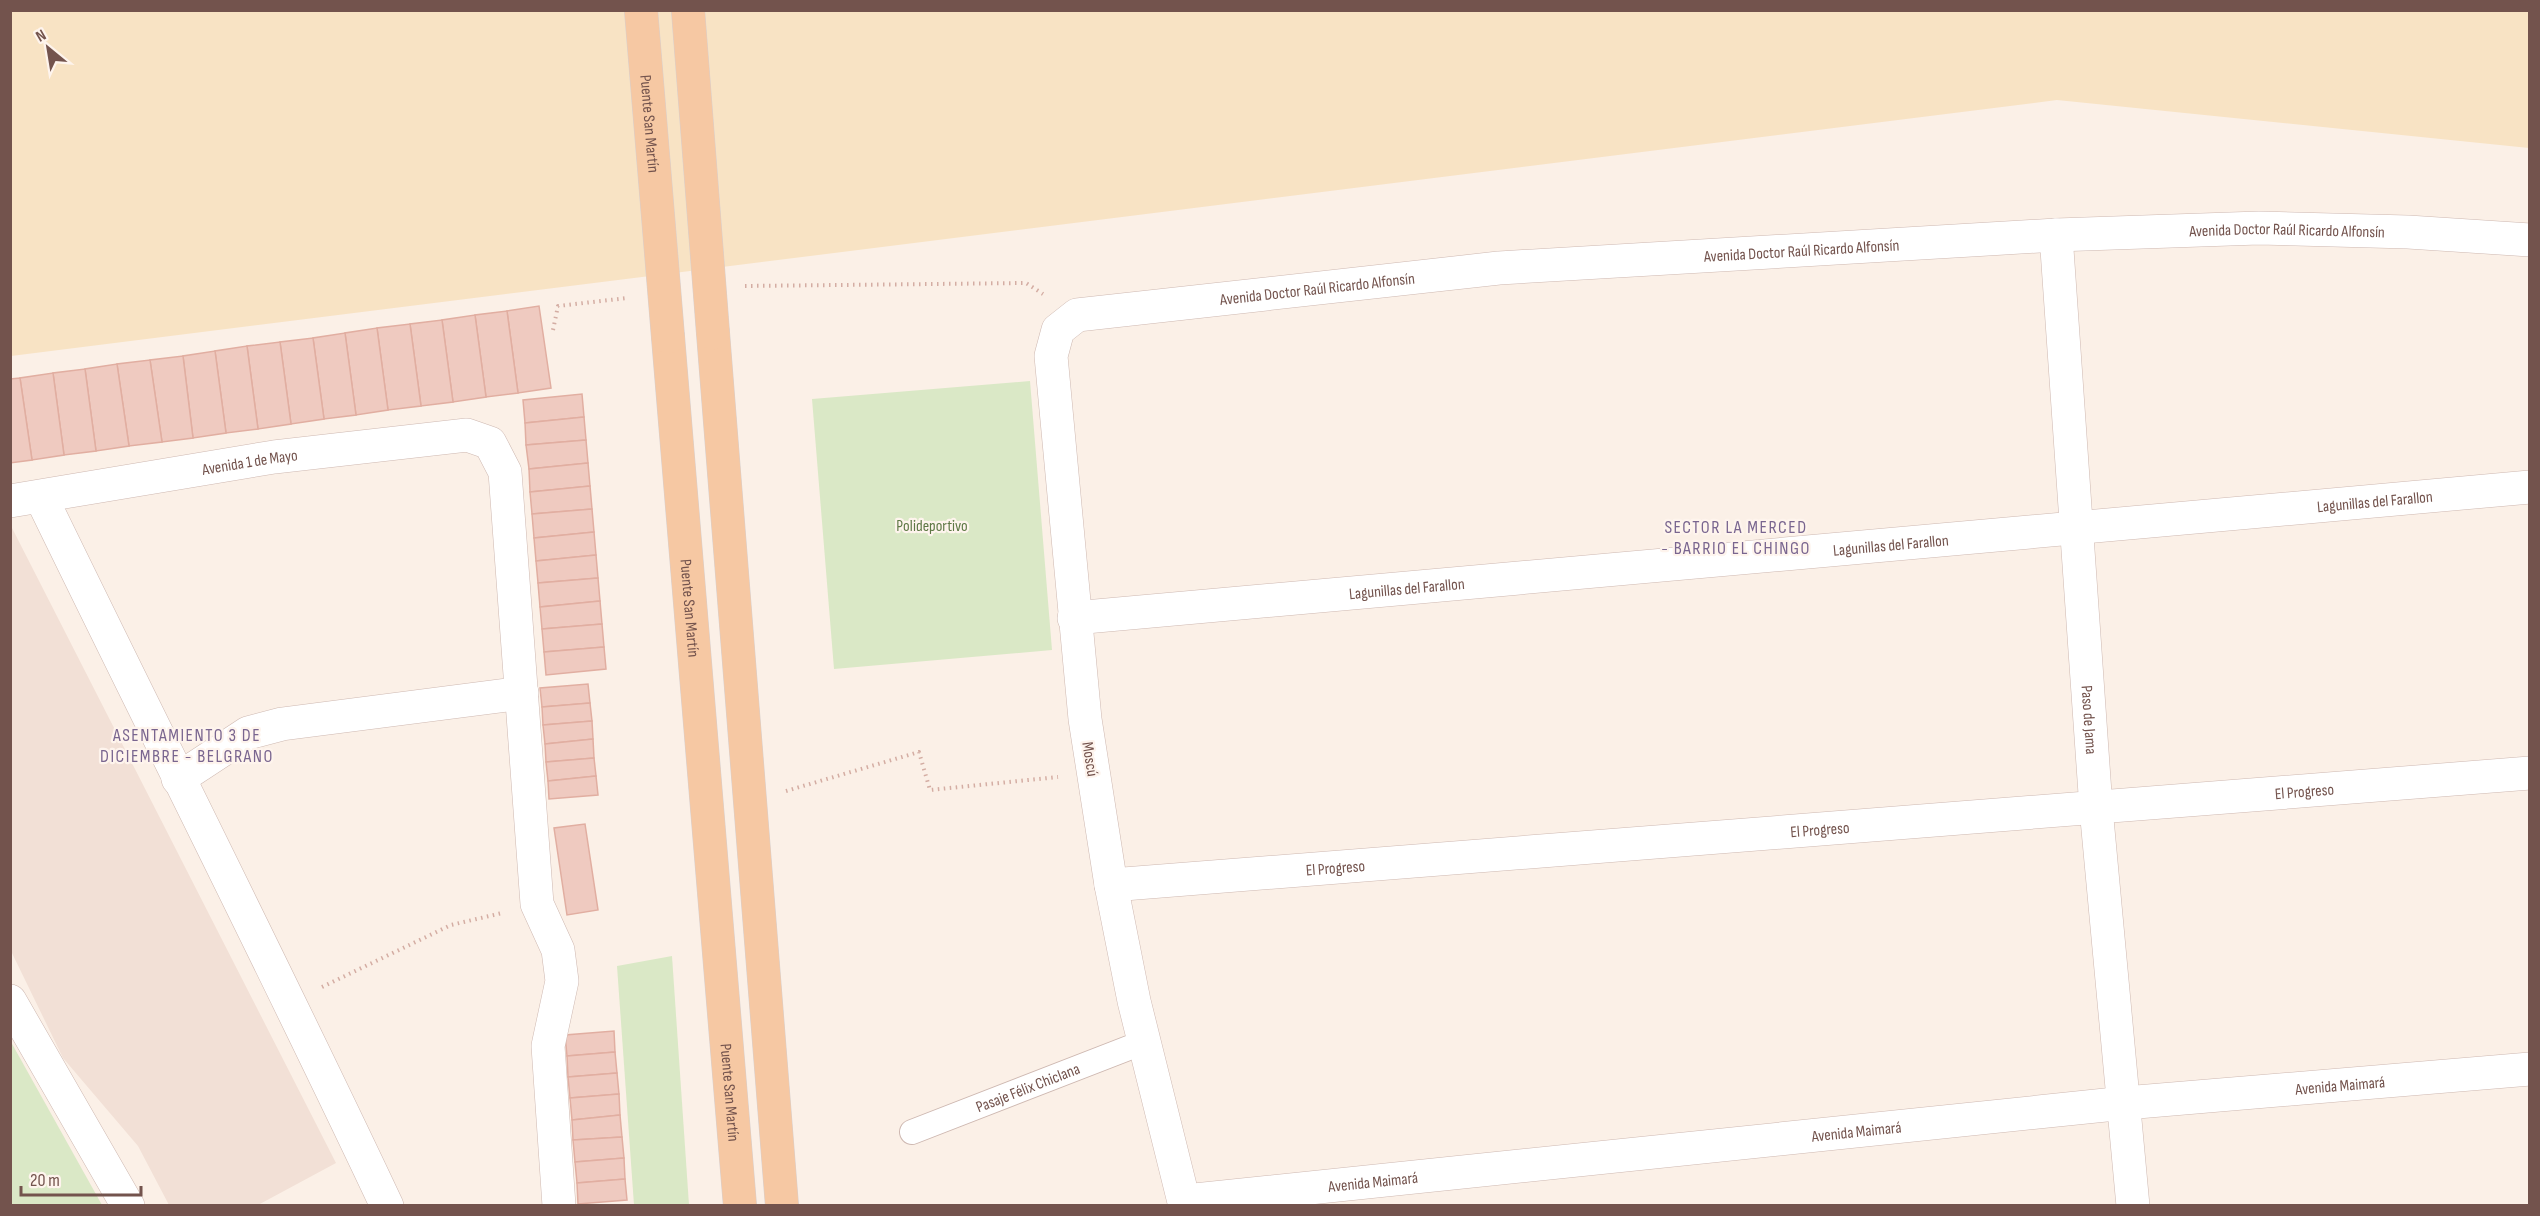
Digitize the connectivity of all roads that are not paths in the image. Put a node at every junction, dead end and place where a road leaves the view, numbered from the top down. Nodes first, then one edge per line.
1 (641, 10) edge
2 (688, 10) edge
3 (2056, 235) junction
4 (2529, 240) edge
5 (1077, 315) joint
6 (2529, 487) edge
7 (26, 499) edge
8 (2075, 526) junction
9 (1074, 618) junction
10 (522, 693) junction
11 (2529, 772) edge
12 (178, 779) junction
13 (2096, 808) junction
14 (1111, 885) junction
15 (10, 1001) edge
16 (1144, 1042) junction
17 (2529, 1069) edge
18 (2125, 1103) junction
19 (912, 1132) dead end
20 (1185, 1204) edge
21 (128, 1206) edge
22 (387, 1206) edge
23 (559, 1206) edge
24 (740, 1206) edge
25 (782, 1206) edge
26 (2133, 1206) edge

1 - 24 main road, Puente San Martín, bridge
2 - 25 main road, bridge
3 - 4 street, Avenida Doctor Raúl Ricardo Alfonsín
3 - 5 street, Avenida Doctor Raúl Ricardo Alfonsín
3 - 8 street, Paso de Jama
5 - 9 street, Moscú
6 - 8 street, Lagunillas del Farallon
7 - 10 street, Avenida 1 de Mayo
7 - 12 street
8 - 9 street, Lagunillas del Farallon
8 - 13 street, Paso de Jama
9 - 14 street, Moscú
10 - 12 street
10 - 23 street
11 - 13 street, El Progreso
12 - 22 street
13 - 14 street, El Progreso
13 - 18 street, Paso de Jama
14 - 16 street, Moscú
15 - 21 street
16 - 19 lane, Pasaje Félix Chiclana
16 - 20 street, Moscú
17 - 18 street, Avenida Maimará
18 - 20 street, Avenida Maimará
18 - 26 street, Paso de Jama

